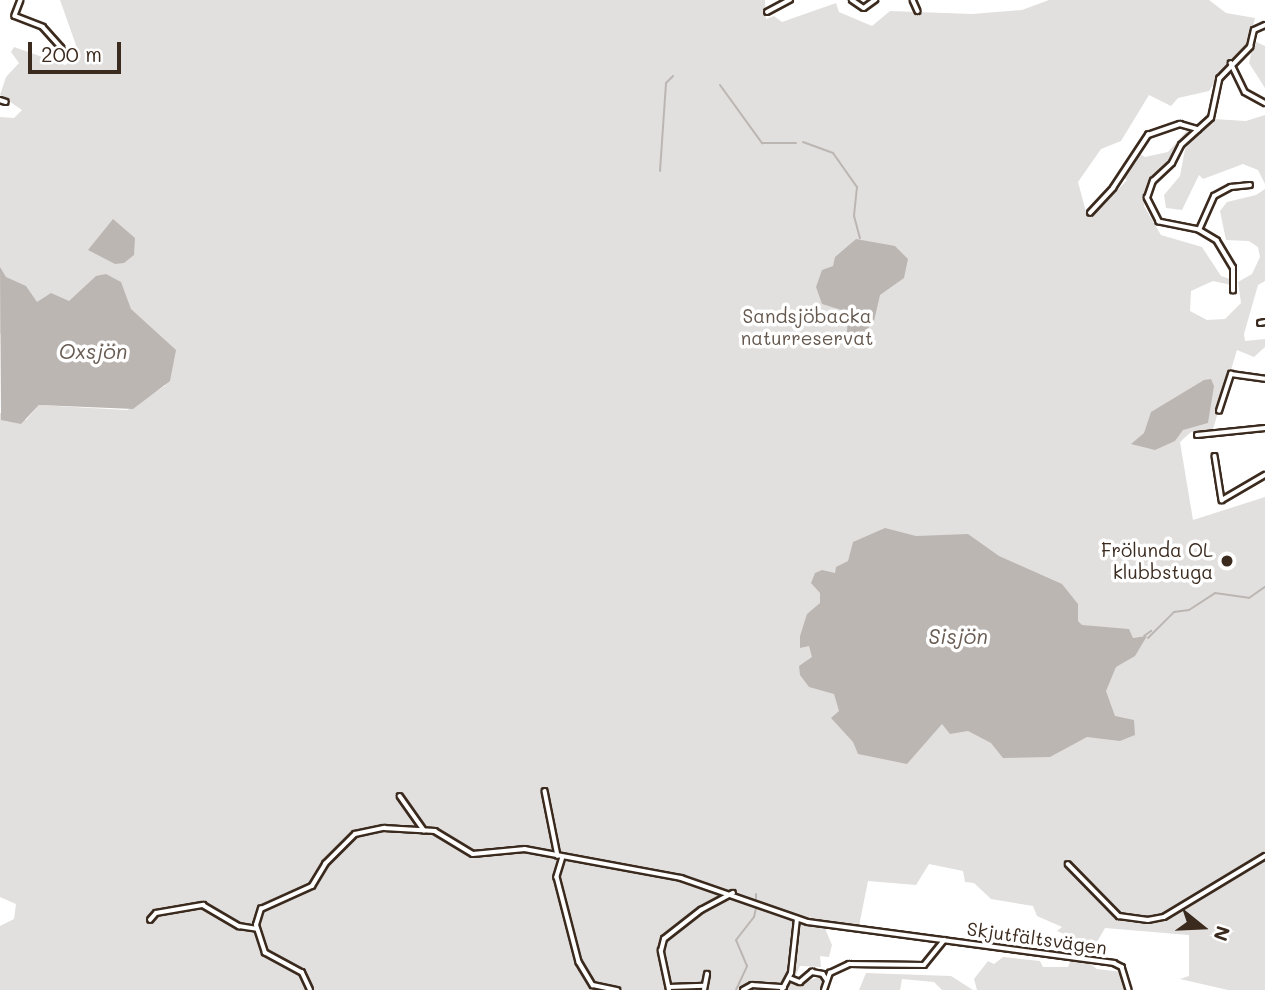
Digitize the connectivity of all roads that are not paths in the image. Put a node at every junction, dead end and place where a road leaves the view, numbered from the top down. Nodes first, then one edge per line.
1 (21, 0) edge
2 (790, 0) edge
3 (852, 0) edge
4 (875, 0) edge
5 (913, 0) edge
6 (918, 11) dead end
7 (767, 12) dead end
8 (1265, 25) edge
9 (62, 48) dead end
10 (1231, 63) junction
11 (0, 100) edge
12 (6, 102) dead end
13 (1265, 103) edge
14 (1198, 129) junction
15 (1250, 185) dead end
16 (1090, 213) dead end
17 (1199, 230) junction
18 (1233, 291) dead end
19 (1265, 379) edge
20 (1219, 411) dead end
21 (1265, 428) edge
22 (1196, 436) dead end
23 (1216, 456) dead end
24 (1265, 475) edge
25 (545, 791) dead end
26 (400, 796) dead end
27 (424, 830) junction
28 (561, 856) junction
29 (1265, 856) edge
30 (1068, 864) dead end
31 (733, 893) junction
32 (797, 919) junction
33 (150, 920) dead end
34 (257, 929) junction
35 (944, 940) junction
36 (707, 974) dead end
37 (790, 978) junction
38 (827, 980) junction
39 (669, 988) edge
40 (704, 988) edge
41 (783, 988) edge
42 (310, 990) edge
43 (617, 990) edge
44 (743, 990) edge
45 (824, 990) edge
46 (1129, 990) edge

1 - 9 street
2 - 7 street
3 - 4 street
5 - 6 street
8 - 10 street
10 - 13 street
10 - 14 street
11 - 12 street
14 - 16 street
14 - 17 street
15 - 17 street
17 - 18 street
19 - 20 street
21 - 22 street
23 - 24 street
25 - 28 street
26 - 27 street
27 - 28 street
27 - 34 street
28 - 31 street
28 - 43 street
29 - 30 street
31 - 32 street
31 - 39 street
32 - 35 street
32 - 37 street
33 - 34 street
34 - 42 street
35 - 38 street, Skjutfältsvägen
35 - 46 street, Skjutfältsvägen
36 - 40 street
37 - 38 street
37 - 41 street
38 - 45 street
39 - 40 street
41 - 44 street

